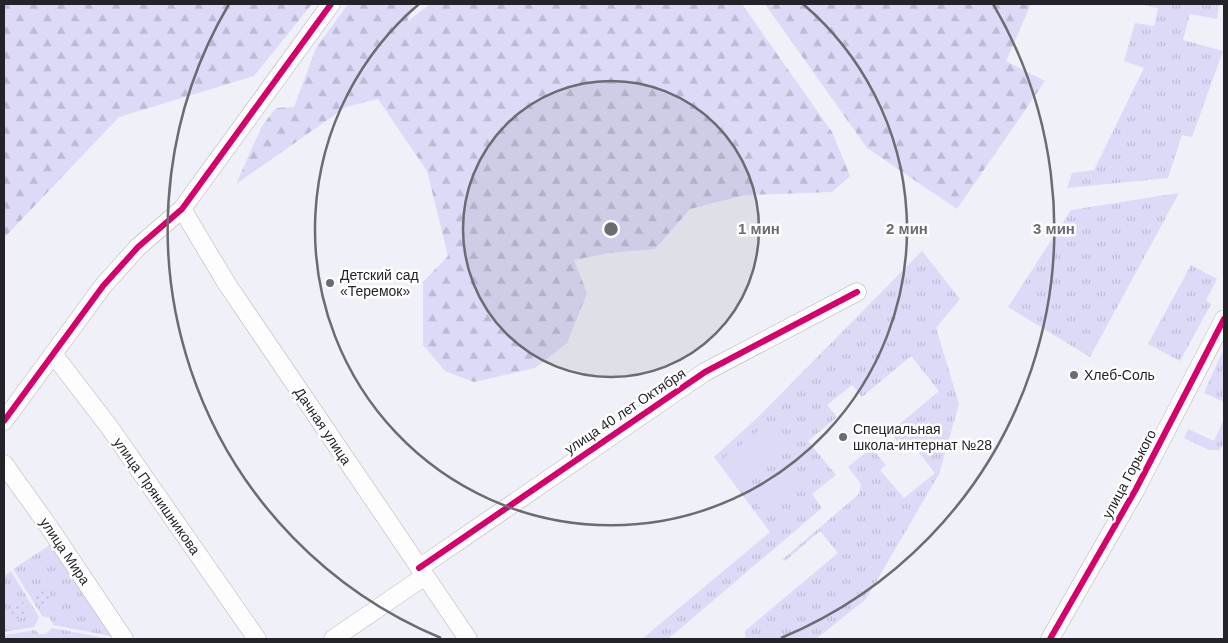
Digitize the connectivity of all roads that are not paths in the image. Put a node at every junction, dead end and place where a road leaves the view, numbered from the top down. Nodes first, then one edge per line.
1 (332, 4) edge
2 (182, 209) junction
3 (857, 292) dead end
4 (1224, 319) edge
5 (54, 355) junction
6 (4, 421) edge
7 (4, 464) edge
8 (422, 572) junction
9 (124, 639) edge
10 (257, 639) edge
11 (333, 639) edge
12 (468, 639) edge
13 (1050, 639) edge

1 - 2 street
2 - 5 street
2 - 8 street, Дачная улица
3 - 8 street, улица 40 лет Октября
4 - 13 street, улица Горького
5 - 6 street
5 - 10 street, улица Прянишникова
7 - 9 street, улица Мира
8 - 11 street, улица 40 лет Октября
8 - 12 street, Дачная улица

